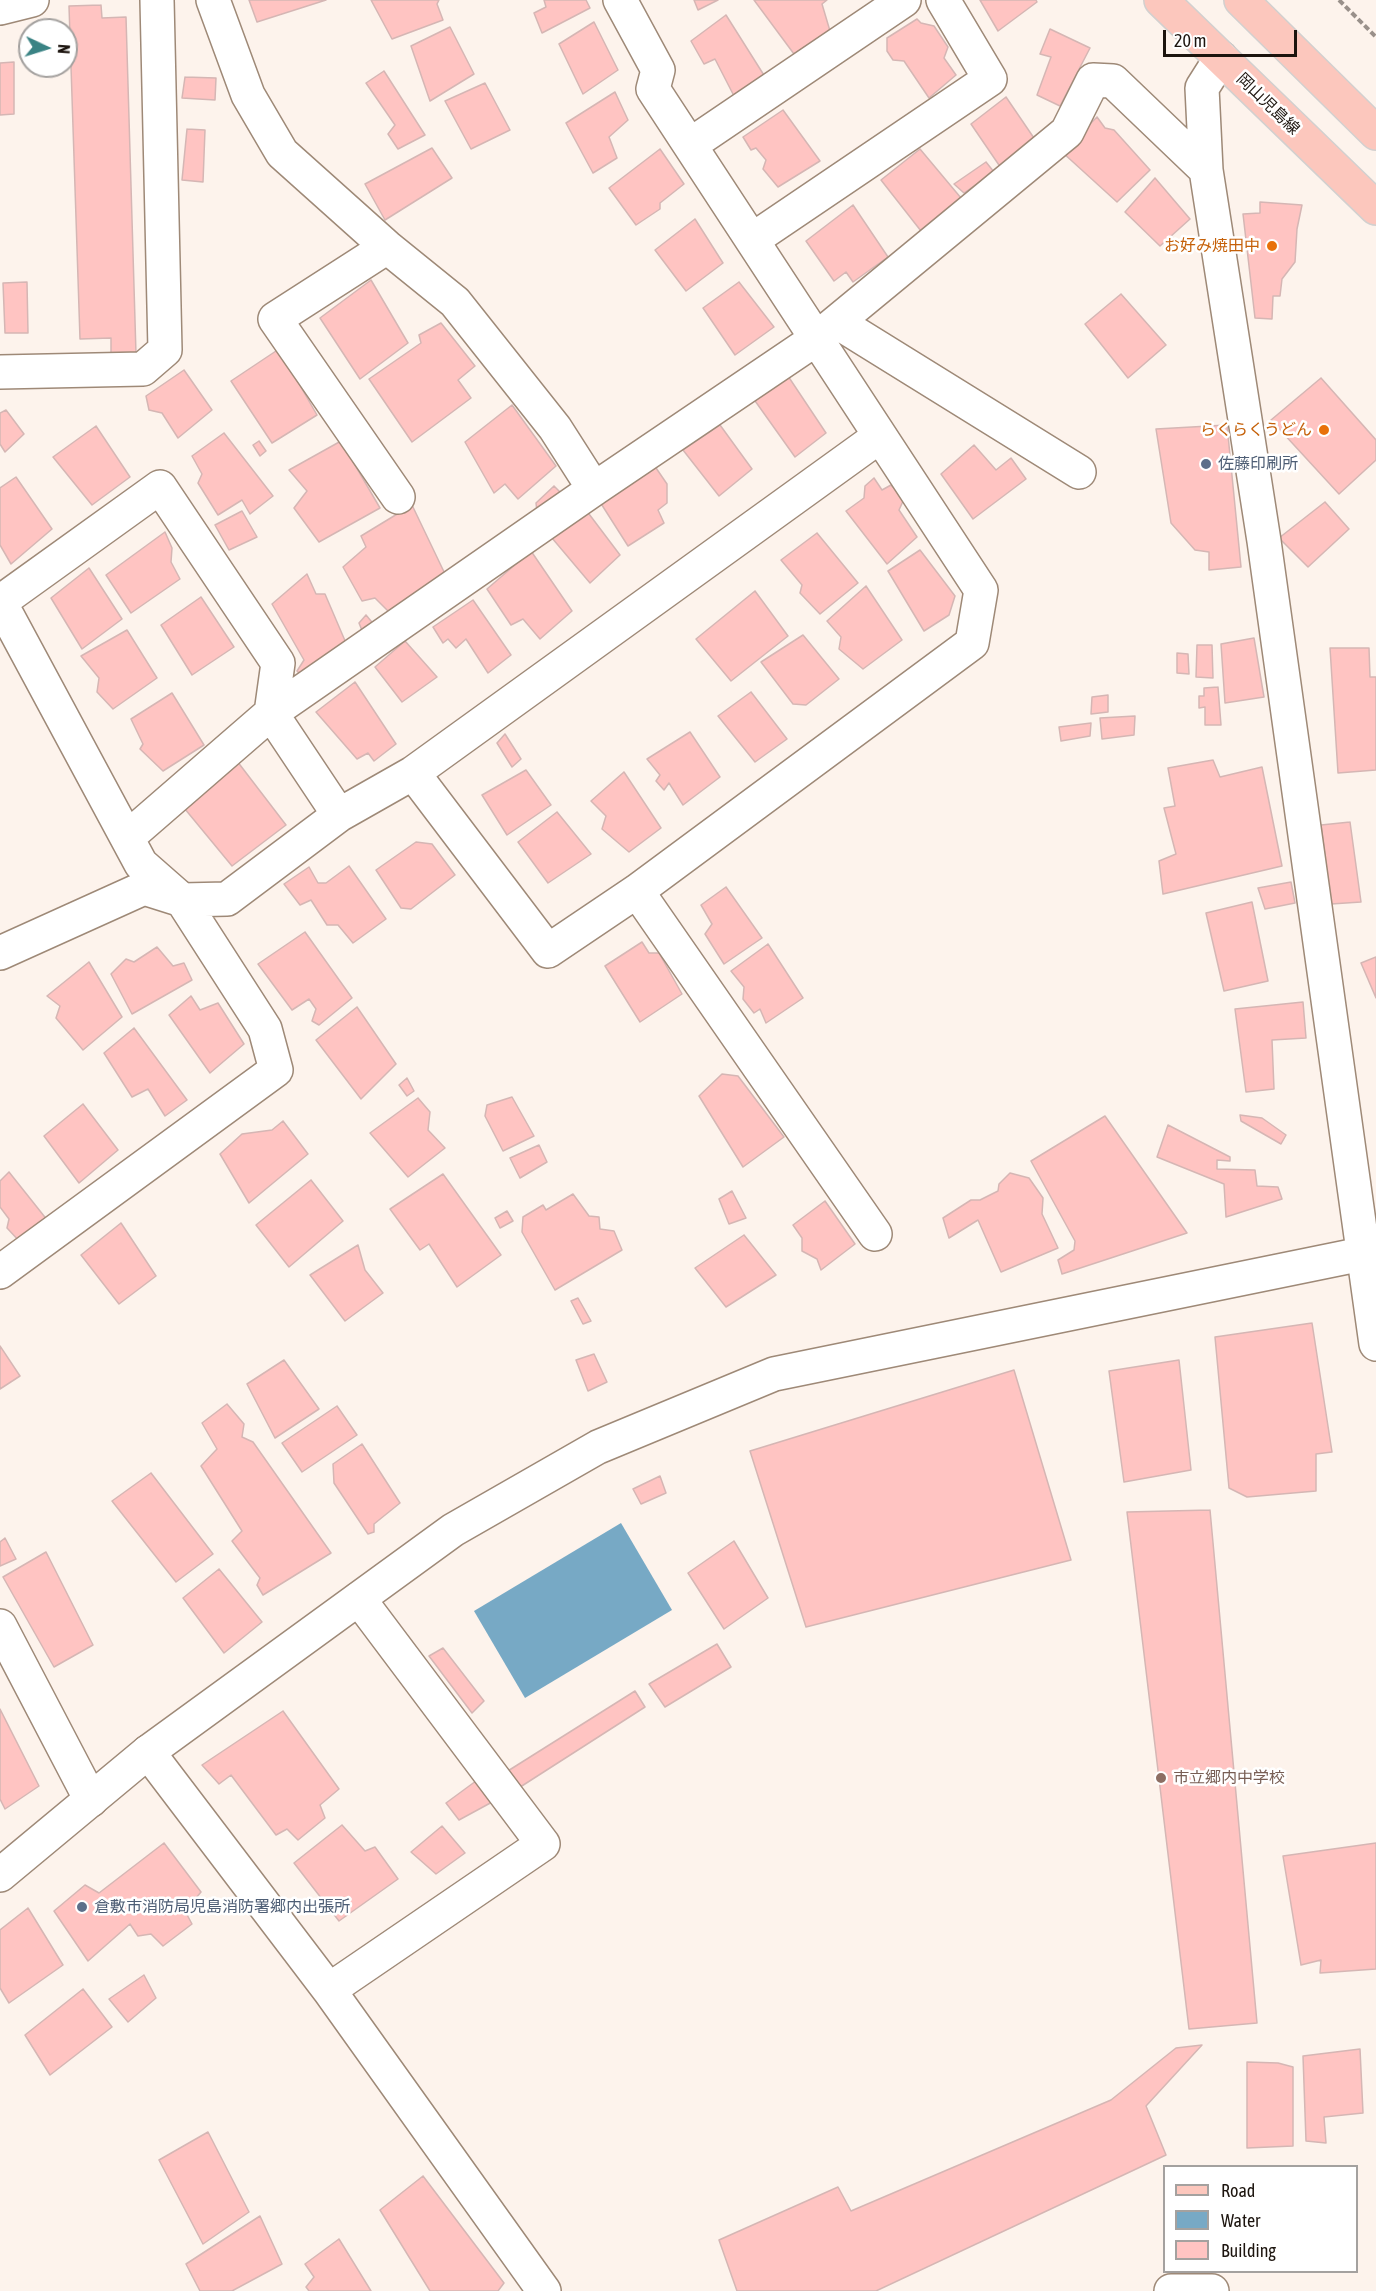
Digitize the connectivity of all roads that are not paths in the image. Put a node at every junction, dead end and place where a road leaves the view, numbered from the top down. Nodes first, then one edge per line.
1 (32, 0) edge
2 (157, 0) edge
3 (213, 0) edge
4 (620, 0) edge
5 (904, 0) edge
6 (943, 0) edge
7 (1161, 0) edge
8 (1241, 0) edge
9 (0, 8) edge
10 (1221, 58) junction
11 (1376, 133) edge
12 (690, 145) junction
13 (1206, 170) junction
14 (1376, 208) edge
15 (752, 240) junction
16 (387, 247) junction
17 (827, 330) junction
18 (0, 372) edge
19 (880, 436) junction
20 (1078, 472) dead end
21 (594, 489) junction
22 (398, 496) dead end
23 (271, 713) junction
24 (413, 773) junction
25 (339, 815) junction
26 (128, 837) junction
27 (637, 891) junction
28 (182, 900) junction
29 (0, 953) edge
30 (875, 1234) dead end
31 (1369, 1252) edge
32 (0, 1272) edge
33 (1376, 1344) edge
34 (359, 1599) junction
35 (0, 1626) edge
36 (148, 1752) junction
37 (91, 1800) junction
38 (0, 1875) edge
39 (329, 1990) junction
40 (544, 2291) edge
41 (1172, 2291) edge
42 (1212, 2291) edge

1 - 9 street
2 - 18 street
3 - 16 street
4 - 12 street
5 - 12 street
6 - 15 street
7 - 10 main road, 岡山児島線
8 - 11 main road
10 - 13 street
10 - 14 main road, 岡山児島線
12 - 15 street
13 - 17 street
13 - 31 street
15 - 17 street
16 - 21 street
16 - 22 street
17 - 19 street
17 - 20 street
17 - 21 street
19 - 24 street
19 - 27 street
21 - 23 street
23 - 25 street
23 - 26 street
23 - 26 street
24 - 25 street
24 - 27 street
25 - 28 street
26 - 28 street
27 - 30 street
28 - 29 street
28 - 32 street
31 - 33 street
31 - 34 street
34 - 36 street
34 - 39 street
35 - 37 street
36 - 37 street
36 - 39 street
37 - 38 street
39 - 40 street
41 - 42 street

